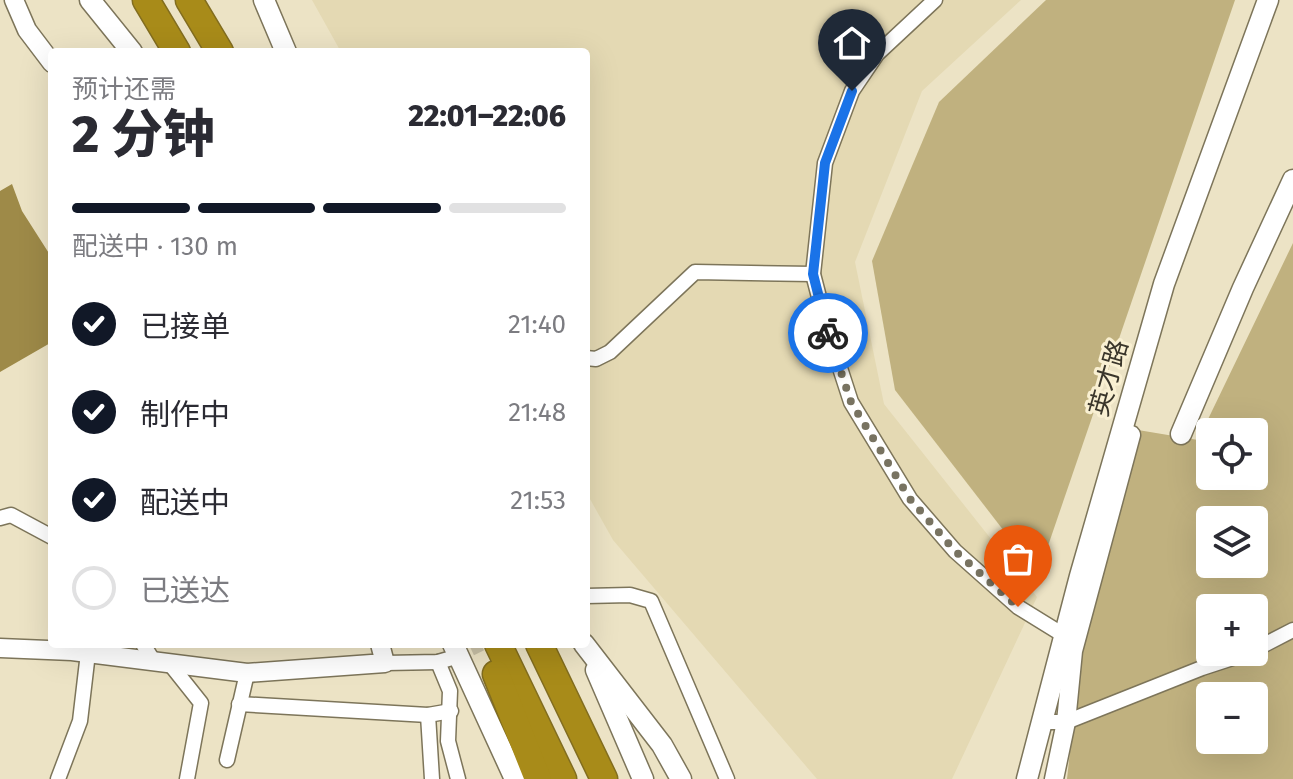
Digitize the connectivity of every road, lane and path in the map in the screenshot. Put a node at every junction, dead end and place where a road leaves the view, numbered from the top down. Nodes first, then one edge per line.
1 (14, 0) edge
2 (90, 0) edge
3 (146, 0) edge
4 (189, 0) edge
5 (264, 0) edge
6 (935, 0) edge
7 (1268, 0) edge
8 (1275, 0) edge
9 (129, 48) edge
10 (175, 48) edge
11 (218, 48) edge
12 (284, 48) edge
13 (48, 58) edge
14 (1293, 180) edge
15 (813, 274) junction
16 (590, 358) edge
17 (1181, 434) dead end
18 (0, 518) edge
19 (48, 535) edge
20 (590, 596) edge
21 (1293, 630) edge
22 (1065, 636) junction
23 (1268, 643) edge
24 (0, 648) edge
25 (147, 648) edge
26 (381, 648) edge
27 (487, 648) edge
28 (500, 648) edge
29 (541, 648) edge
30 (586, 648) edge
31 (587, 648) edge
32 (88, 653) junction
33 (448, 654) edge
34 (162, 663) junction
35 (385, 663) junction
36 (1208, 666) edge
37 (247, 673) junction
38 (239, 704) junction
39 (451, 711) junction
40 (428, 715) junction
41 (1042, 722) junction
42 (1066, 722) junction
43 (227, 760) dead end
44 (58, 779) edge
45 (187, 779) edge
46 (432, 779) edge
47 (458, 779) edge
48 (515, 779) edge
49 (538, 779) edge
50 (563, 779) edge
51 (604, 779) edge
52 (643, 779) edge
53 (681, 779) edge
54 (727, 779) edge
55 (1027, 779) edge
56 (1054, 779) edge

1 - 13 street
2 - 9 main road
3 - 10 highway
4 - 11 highway
5 - 12 main road
6 - 15 street
7 - 22 main road, 英才路
8 - 42 street, 英才路
14 - 17 main road
15 - 16 street
15 - 22 street
18 - 19 street
20 - 54 street
21 - 23 street
22 - 41 main road, 英才路
24 - 32 street
25 - 34 street
26 - 35 street
27 - 49 highway
28 - 50 highway
29 - 51 highway
30 - 52 main road
31 - 53 main road
32 - 34 street
32 - 44 street
33 - 35 street
33 - 39 street
33 - 48 main road
34 - 37 street
34 - 45 street
35 - 37 street
36 - 42 street
37 - 38 street
38 - 40 street
38 - 43 street
39 - 40 street
39 - 47 street
40 - 46 street
41 - 42 street
41 - 55 main road, 英才路
42 - 56 street, 英才路

